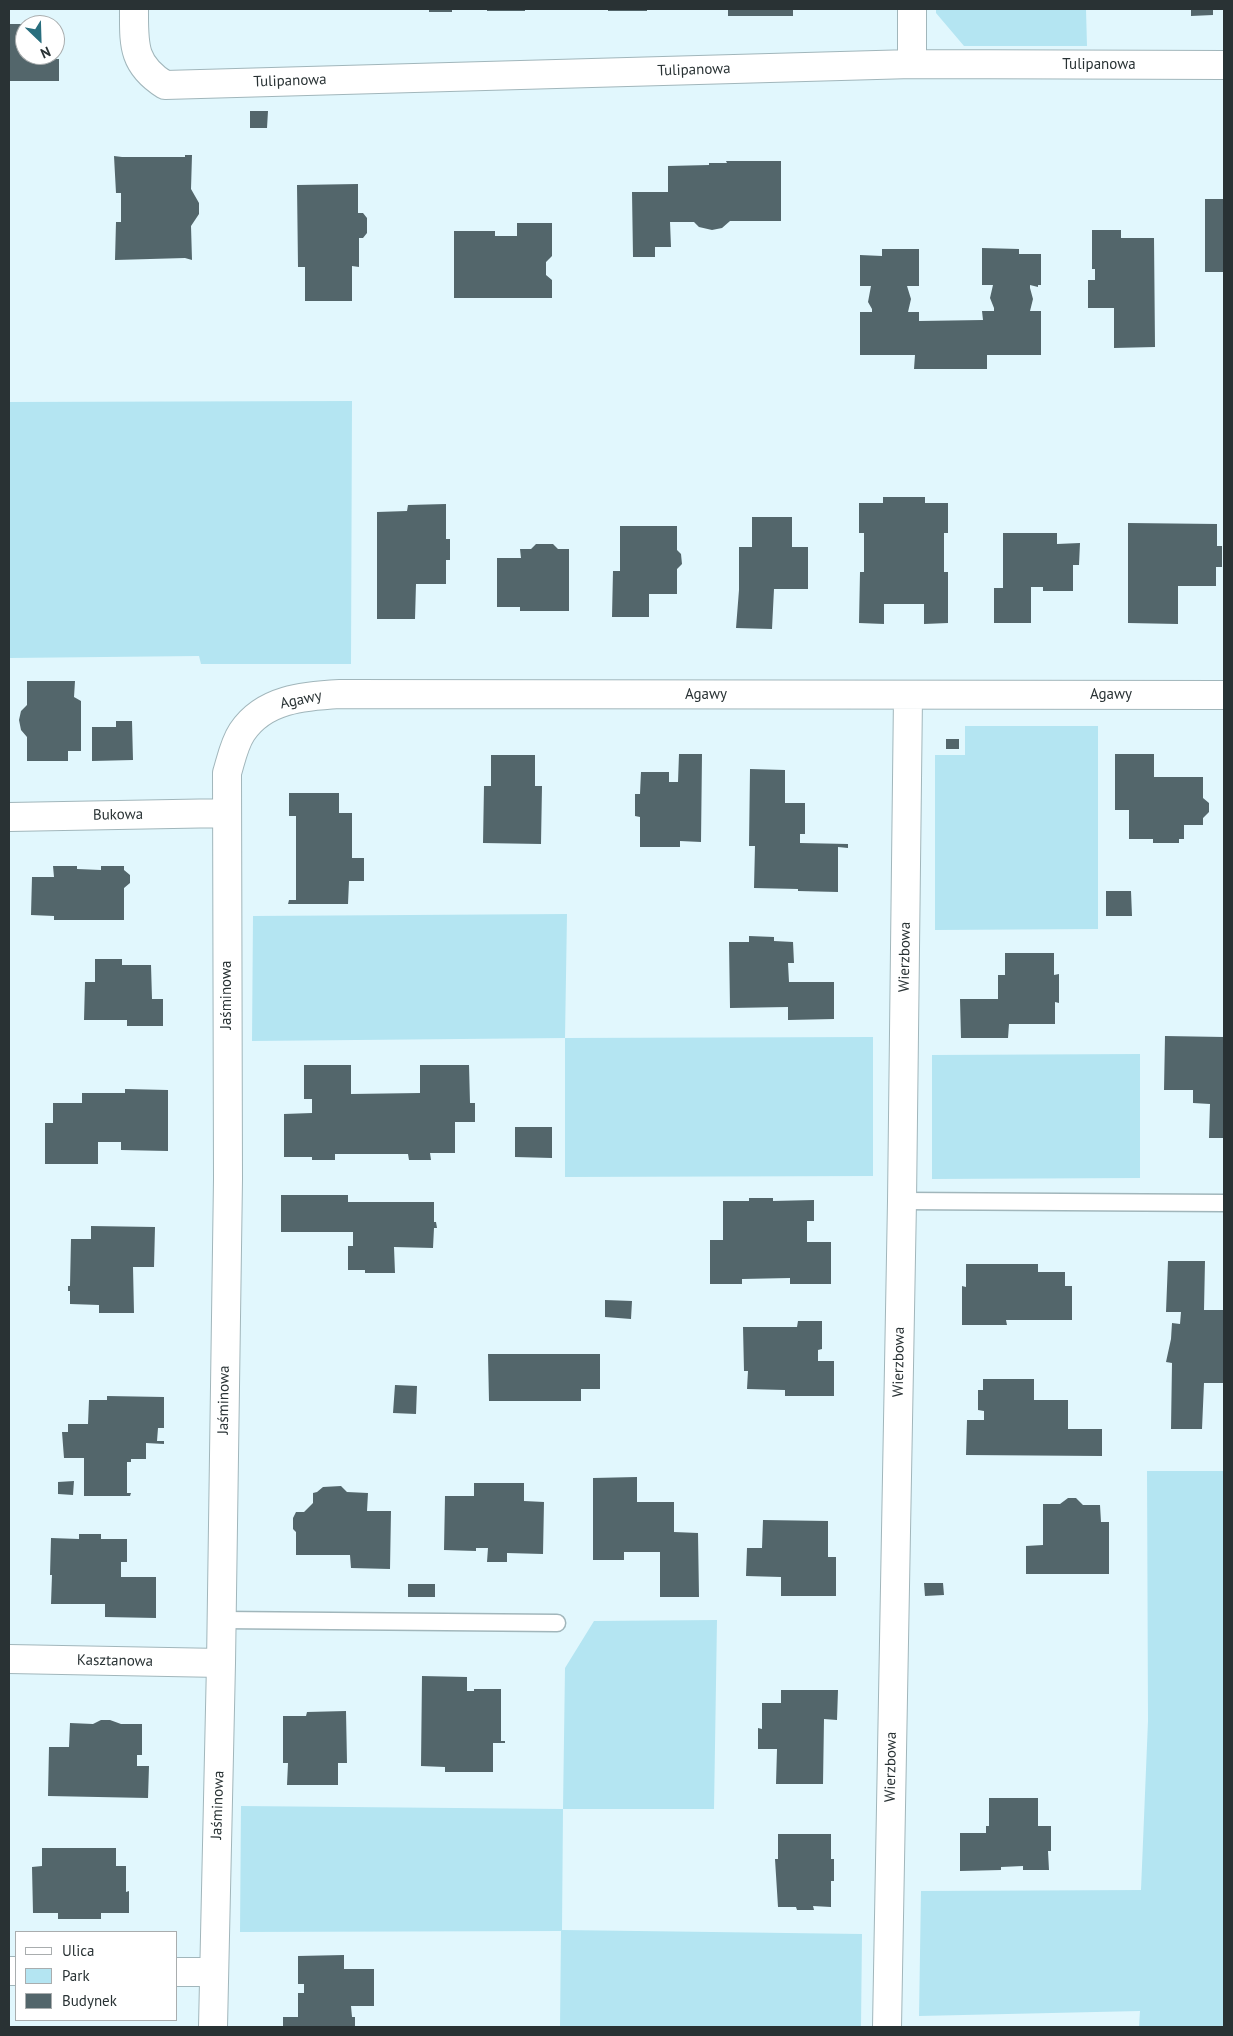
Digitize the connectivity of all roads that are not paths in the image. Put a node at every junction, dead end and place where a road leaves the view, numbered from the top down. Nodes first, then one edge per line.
1 (134, 9) edge
2 (912, 9) edge
3 (912, 64) junction
4 (1224, 65) edge
5 (1224, 695) edge
6 (908, 696) junction
7 (228, 773) joint
8 (227, 813) junction
9 (9, 817) edge
10 (902, 1201) junction
11 (1224, 1203) edge
12 (221, 1620) junction
13 (557, 1622) dead end
14 (9, 1659) edge
15 (221, 1663) junction
16 (178, 1972) edge
17 (213, 1972) junction
18 (213, 2027) edge
19 (886, 2027) edge

1 - 3 street, Tulipanowa
2 - 3 street
3 - 4 street, Tulipanowa
5 - 6 street, Agawy
6 - 7 street, Agawy
6 - 10 street, Wierzbowa
7 - 8 street, Jaśminowa
8 - 9 street, Bukowa
8 - 12 street, Jaśminowa
10 - 11 lane
10 - 19 street, Wierzbowa
12 - 13 lane
12 - 15 street, Jaśminowa
14 - 15 street, Kasztanowa
15 - 17 street, Jaśminowa
16 - 17 street
17 - 18 street, Jaśminowa

